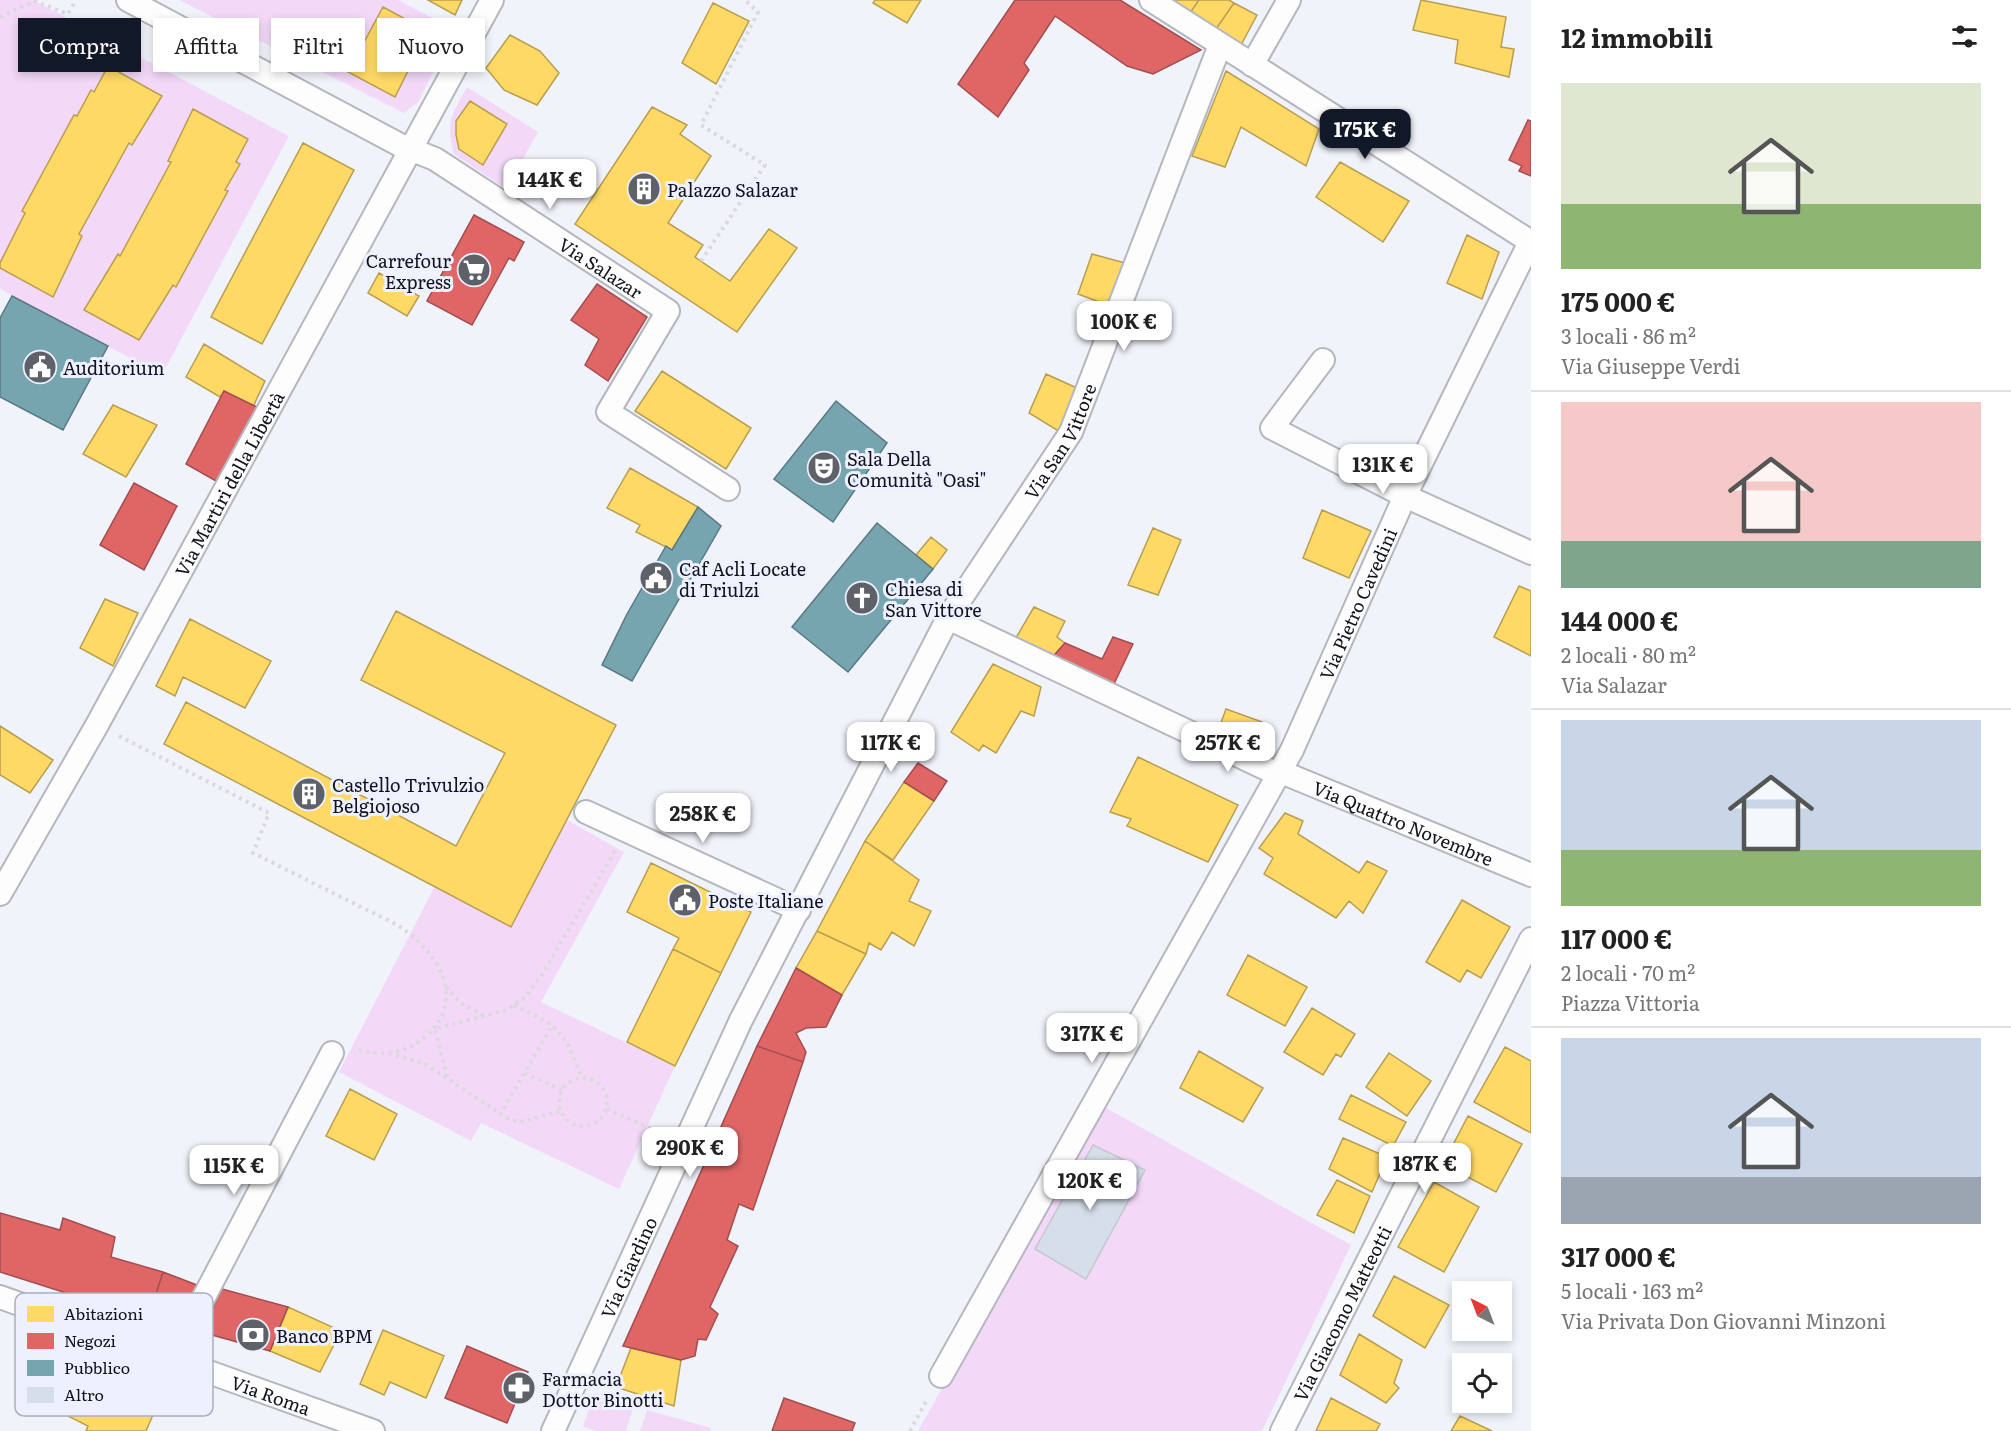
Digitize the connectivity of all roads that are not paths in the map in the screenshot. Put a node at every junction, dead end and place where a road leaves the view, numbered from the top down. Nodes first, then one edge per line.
1 (128, 0) edge
2 (492, 0) edge
3 (1151, 0) edge
4 (1289, 0) edge
5 (1220, 45) junction
6 (1252, 65) junction
7 (412, 151) junction
8 (1531, 242) edge
9 (1323, 360) dead end
10 (728, 489) dead end
11 (1405, 496) junction
12 (1531, 553) edge
13 (948, 618) junction
14 (1279, 771) junction
15 (586, 812) dead end
16 (1531, 875) edge
17 (0, 894) edge
18 (798, 910) junction
19 (1531, 939) edge
20 (332, 1053) road end
21 (206, 1293) edge
22 (0, 1297) edge
23 (15, 1302) edge
24 (213, 1373) edge
25 (941, 1376) road end
26 (373, 1431) edge
27 (553, 1431) edge
28 (1282, 1431) edge

1 - 7 street, Via Salazar
2 - 7 street, Via Martiri della Libertà
3 - 5 street
4 - 6 street
5 - 6 street
5 - 13 street, Via San Vittore
6 - 8 street
7 - 10 street, Via Salazar
7 - 17 street, Via Martiri della Libertà
8 - 11 street, Via Pietro Cavedini
9 - 11 street
11 - 12 street
11 - 14 street, Via Pietro Cavedini
13 - 14 street, Via Quattro Novembre
13 - 18 street, Via San Vittore
14 - 16 street, Via Quattro Novembre
14 - 25 street, Via Pietro Cavedini
15 - 18 street
18 - 27 street, Via Giardino
19 - 28 street, Via Giacomo Matteotti
20 - 21 street
22 - 23 street, Via Roma
24 - 26 street, Via Roma

